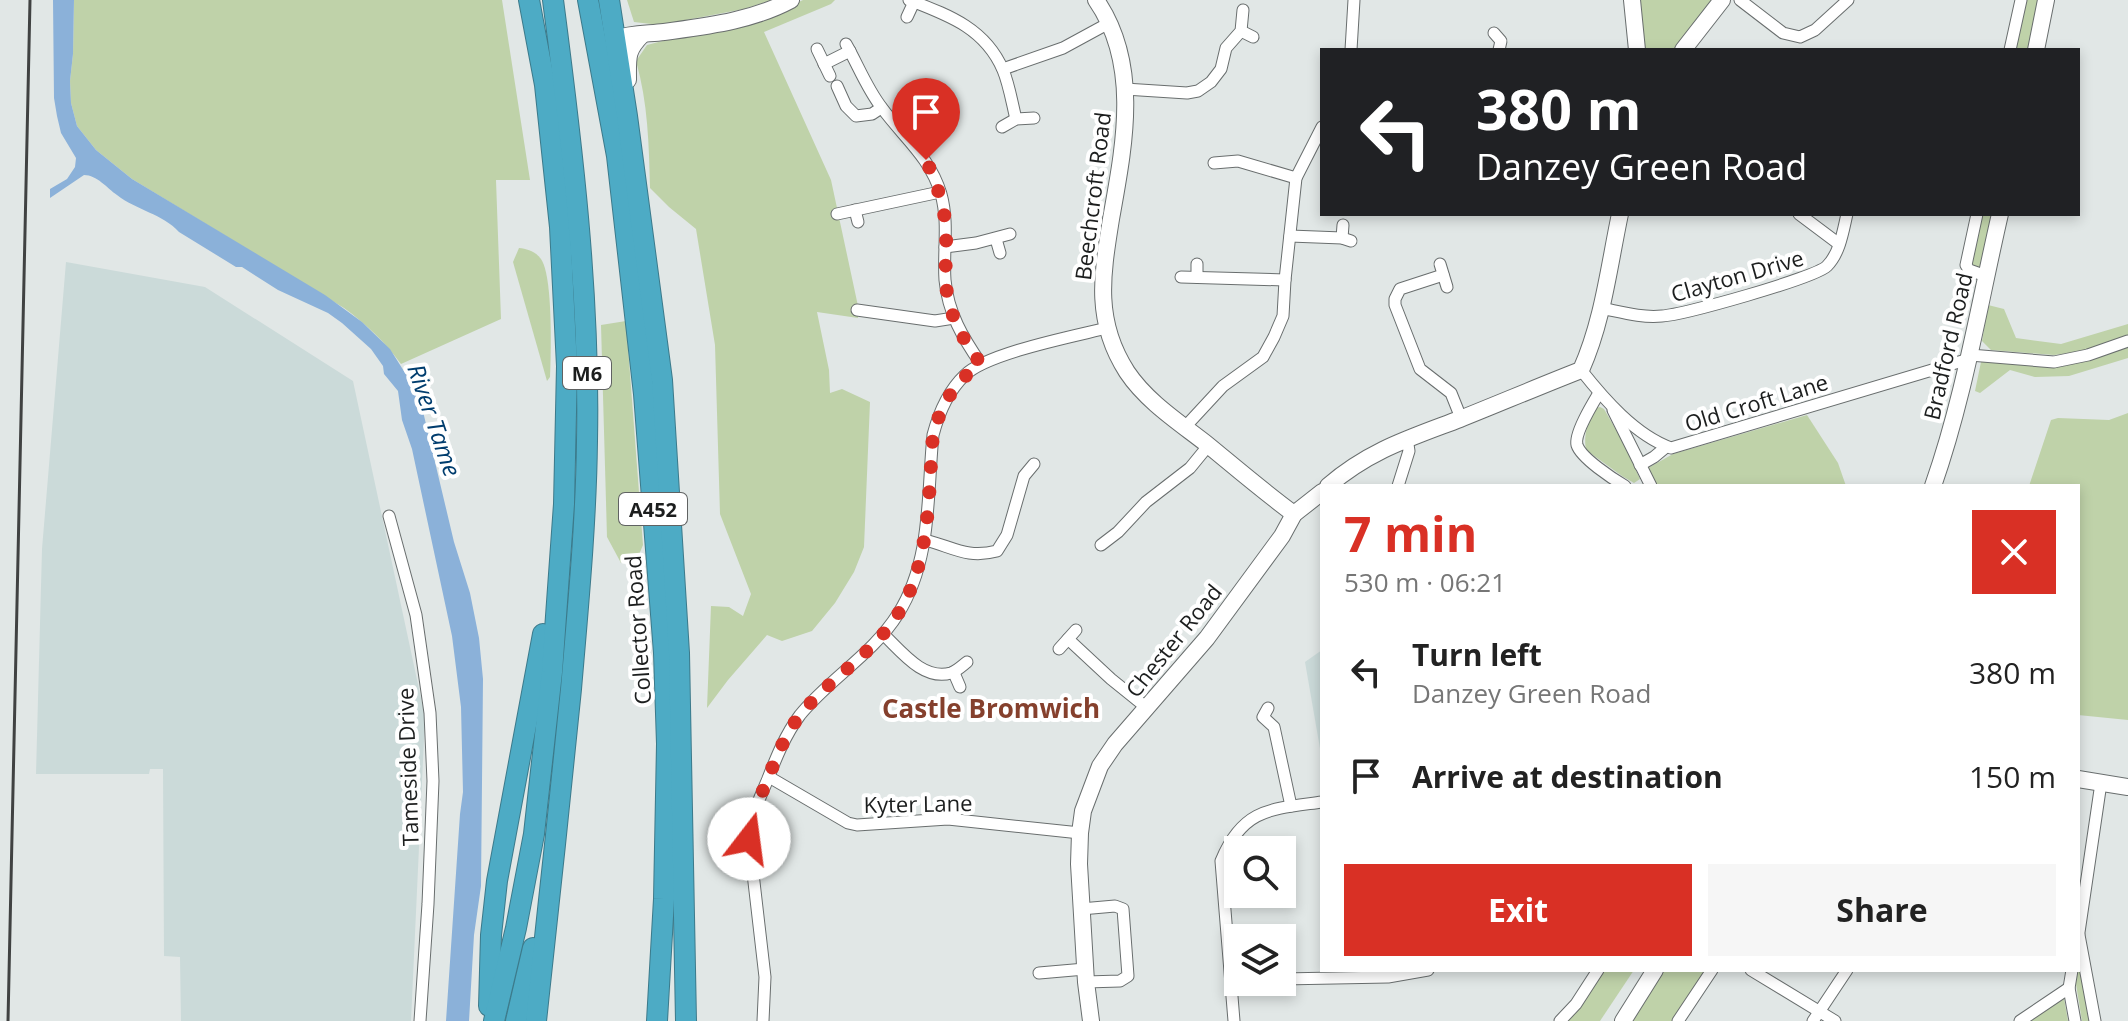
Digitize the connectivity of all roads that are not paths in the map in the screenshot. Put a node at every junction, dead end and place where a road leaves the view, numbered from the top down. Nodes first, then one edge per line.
1 (529, 0) edge
2 (553, 0) edge
3 (588, 0) edge
4 (612, 0) edge
5 (791, 0) edge
6 (1096, 0) edge
7 (1354, 0) edge
8 (1632, 0) edge
9 (1722, 0) edge
10 (1740, 0) edge
11 (1848, 0) edge
12 (2021, 0) edge
13 (2046, 0) edge
14 (911, 1) edge
15 (1243, 10) dead end
16 (907, 17) dead end
17 (1109, 23) junction
18 (1241, 31) junction
19 (642, 35) junction
20 (1253, 37) dead end
21 (615, 39) junction
22 (1351, 48) edge
23 (1637, 48) edge
24 (1685, 48) edge
25 (2010, 48) edge
26 (2036, 48) edge
27 (817, 49) dead end
28 (824, 64) junction
29 (1003, 69) junction
30 (1125, 89) junction
31 (881, 108) junction
32 (627, 116) junction
33 (1034, 118) dead end
34 (1016, 119) junction
35 (1002, 127) dead end
36 (1320, 131) edge
37 (617, 156) junction
38 (1214, 163) dead end
39 (1296, 178) junction
40 (940, 192) junction
41 (837, 214) dead end
42 (1620, 216) edge
43 (1802, 216) edge
44 (1846, 216) edge
45 (1977, 216) edge
46 (2000, 216) edge
47 (1010, 234) dead end
48 (1346, 235) dead end
49 (1290, 236) junction
50 (996, 239) junction
51 (1839, 244) junction
52 (945, 247) junction
53 (1000, 253) dead end
54 (1197, 264) dead end
55 (1986, 276) junction
56 (1181, 277) dead end
57 (1197, 277) junction
58 (1285, 280) junction
59 (1447, 287) dead end
60 (1600, 308) junction
61 (857, 310) dead end
62 (954, 318) junction
63 (1107, 328) junction
64 (2128, 341) edge
65 (1970, 357) junction
66 (981, 364) junction
67 (1581, 370) junction
68 (1599, 393) junction
69 (1611, 406) junction
70 (1461, 418) junction
71 (1185, 427) junction
72 (1407, 438) junction
73 (1208, 446) junction
74 (1666, 447) junction
75 (1034, 464) dead end
76 (1640, 465) junction
77 (1331, 484) edge
78 (1399, 484) edge
79 (1622, 484) edge
80 (1650, 484) edge
81 (1934, 484) edge
82 (1320, 494) edge
83 (564, 504) junction
84 (1294, 514) junction
85 (389, 516) dead end
86 (925, 540) junction
87 (1101, 545) dead end
88 (883, 634) junction
89 (1059, 649) dead end
90 (967, 662) dead end
91 (954, 673) junction
92 (960, 687) dead end
93 (1147, 708) junction
94 (1268, 708) dead end
95 (565, 746) junction
96 (769, 777) junction
97 (2080, 779) edge
98 (2101, 783) junction
99 (2128, 787) edge
100 (1320, 802) edge
101 (1291, 806) junction
102 (1080, 833) junction
103 (2080, 905) edge
104 (1081, 909) junction
105 (1228, 924) edge
106 (2080, 947) edge
107 (1421, 972) edge
108 (1597, 972) edge
109 (1654, 972) edge
110 (1711, 972) edge
111 (1754, 972) edge
112 (1846, 972) edge
113 (2072, 972) edge
114 (1039, 973) dead end
115 (1360, 973) edge
116 (1086, 976) junction
117 (1296, 978) edge
118 (2069, 988) junction
119 (1234, 996) edge
120 (1817, 1016) edge
121 (420, 1021) edge
122 (491, 1021) edge
123 (516, 1021) edge
124 (536, 1021) edge
125 (657, 1021) edge
126 (686, 1021) edge
127 (763, 1021) edge
128 (1091, 1021) edge
129 (1234, 1021) edge
130 (1560, 1021) edge
131 (1623, 1021) edge
132 (1678, 1021) edge
133 (1835, 1021) edge
134 (2020, 1021) edge
135 (2075, 1021) edge
136 (2095, 1021) edge

1 - 83 highway, M6
2 - 95 highway, M6
3 - 37 highway, Collector Road / A452
4 - 19 main road
4 - 21 highway, Collector Road / A452
5 - 19 main road
6 - 17 main road, Beechcroft Road
7 - 22 street
8 - 23 main road
9 - 24 main road
10 - 11 street
12 - 25 street
13 - 26 main road
14 - 16 street
14 - 29 street
15 - 18 street
17 - 29 street
17 - 30 main road, Beechcroft Road
18 - 20 street
18 - 30 street
19 - 21 main road
19 - 32 main road
21 - 32 highway, Collector Road / A452
21 - 37 highway
27 - 28 street
28 - 31 street
28 - 31 street
29 - 34 street
30 - 63 main road, Beechcroft Road
31 - 40 street
32 - 126 highway, Collector Road / A452
33 - 34 street
34 - 35 street
36 - 39 street
37 - 125 highway, Collector Road / A452
38 - 39 street
39 - 49 street
40 - 41 street
40 - 52 street
42 - 60 main road
43 - 51 street
44 - 51 street, Clayton Drive
45 - 55 street
46 - 55 main road, Bradford Road
47 - 50 street
48 - 49 street
49 - 58 street
50 - 52 street
50 - 53 street
51 - 60 street, Clayton Drive
52 - 62 street
54 - 57 street
55 - 65 main road, Bradford Road
56 - 57 street
57 - 58 street
58 - 71 street
59 - 70 street
60 - 67 main road
61 - 62 street
62 - 66 street
63 - 66 street
63 - 71 main road, Beechcroft Road
64 - 65 street, Old Croft Lane
65 - 74 street, Old Croft Lane
65 - 81 main road, Bradford Road
66 - 86 street
67 - 68 street, Old Croft Lane
67 - 70 main road
68 - 69 street, Old Croft Lane
68 - 79 street
69 - 74 street, Old Croft Lane
69 - 76 street
70 - 72 main road
71 - 73 main road, Beechcroft Road
72 - 77 main road
72 - 78 street
73 - 84 main road, Beechcroft Road
73 - 87 street
74 - 76 street
75 - 86 street
76 - 80 street
82 - 84 main road, Chester Road
83 - 122 highway
83 - 122 highway, M6
84 - 93 main road, Chester Road
85 - 121 street, Tameside Drive
86 - 88 street
88 - 91 street
88 - 96 street
89 - 93 street
90 - 91 street
91 - 92 street
93 - 102 main road, Chester Road
94 - 101 street
95 - 123 highway, M6
95 - 124 highway
96 - 102 street, Kyter Lane
96 - 127 street
97 - 98 main road
98 - 99 main road
98 - 103 street
100 - 101 street
101 - 105 street
102 - 104 main road, Chester Road
104 - 116 main road, Chester Road
104 - 116 street
106 - 136 street
107 - 115 street
108 - 130 street
109 - 131 main road
110 - 132 street
111 - 120 street
112 - 120 street
113 - 118 street
114 - 116 street
115 - 117 street
116 - 128 main road, Chester Road
118 - 134 street
118 - 135 street
119 - 129 street
120 - 133 street

